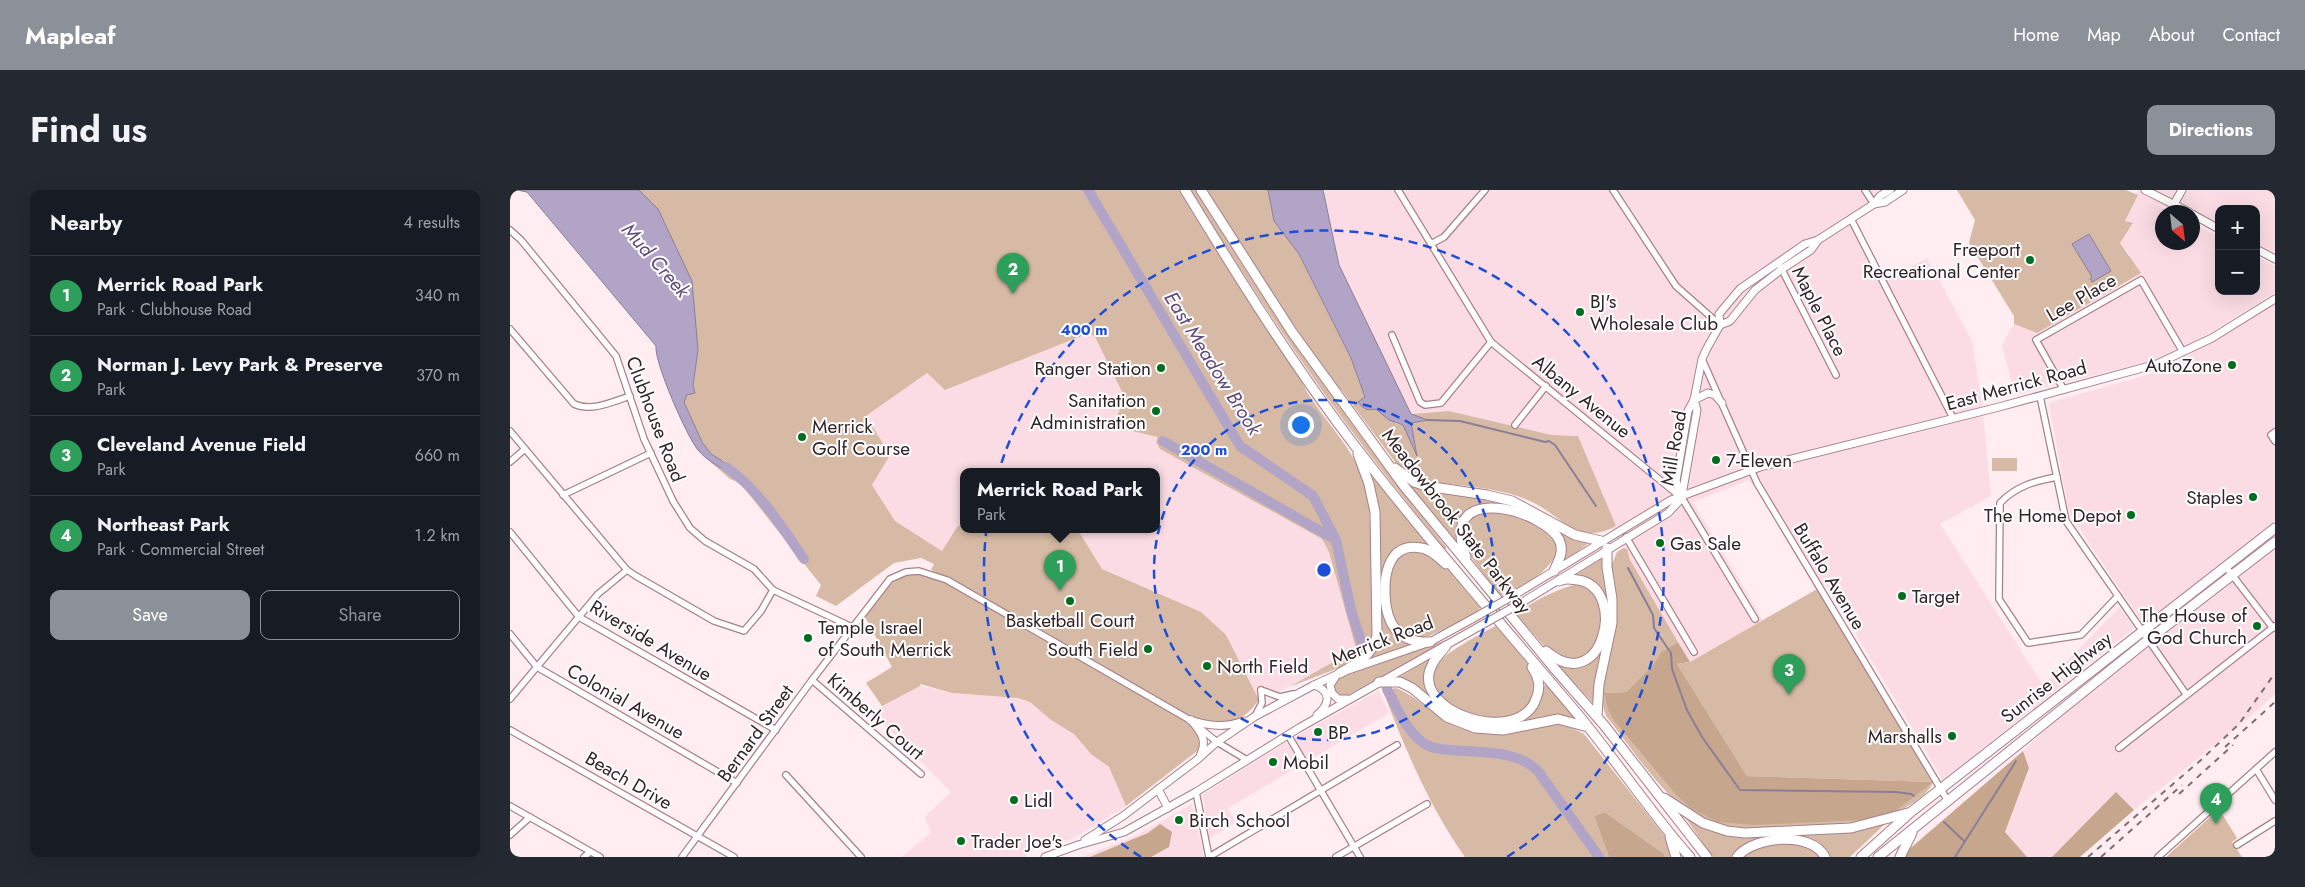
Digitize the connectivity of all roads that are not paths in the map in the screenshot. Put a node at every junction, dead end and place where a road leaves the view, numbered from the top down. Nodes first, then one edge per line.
1 (1185, 190) edge
2 (1201, 190) edge
3 (1398, 190) edge
4 (1485, 190) edge
5 (1613, 190) edge
6 (1865, 190) edge
7 (1890, 190) edge
8 (1903, 190) edge
9 (2145, 190) edge
10 (2182, 190) edge
11 (1874, 204) junction
12 (2174, 204) joint
13 (2200, 218) edge
14 (1851, 219) junction
15 (2215, 227) edge
16 (510, 230) edge
17 (1818, 240) junction
18 (1431, 244) junction
19 (2258, 250) edge
20 (2275, 258) edge
21 (1778, 262) junction
22 (1782, 269) junction
23 (2275, 299) edge
24 (1720, 325) junction
25 (510, 329) edge
26 (1392, 335) dead end
27 (1492, 342) junction
28 (2183, 352) junction
29 (1702, 359) junction
30 (1836, 375) dead end
31 (1546, 386) junction
32 (2064, 390) junction
33 (630, 396) junction
34 (2040, 396) junction
35 (1694, 400) junction
36 (1722, 403) junction
37 (1953, 418) junction
38 (1515, 425) dead end
39 (510, 431) edge
40 (2273, 434) edge
41 (2275, 441) edge
42 (1354, 445) junction
43 (525, 449) junction
44 (650, 453) junction
45 (510, 462) edge
46 (1389, 464) junction
47 (1752, 470) junction
48 (2057, 477) junction
49 (563, 495) junction
50 (1682, 498) junction
51 (2275, 528) edge
52 (510, 532) edge
53 (1626, 537) junction
54 (2275, 542) edge
55 (1604, 545) junction
56 (1468, 564) junction
57 (2226, 567) junction
58 (627, 570) junction
59 (1554, 571) junction
60 (2233, 575) junction
61 (1462, 577) junction
62 (1559, 581) junction
63 (773, 590) junction
64 (2118, 596) junction
65 (579, 617) junction
66 (1755, 618) dead end
67 (852, 627) junction
68 (2274, 627) edge
69 (2142, 630) junction
70 (510, 634) edge
71 (1528, 637) junction
72 (2148, 640) junction
73 (1430, 642) junction
74 (1520, 645) junction
75 (1446, 646) junction
76 (1694, 652) dead end
77 (537, 667) junction
78 (1340, 673) junction
79 (812, 680) junction
80 (1379, 682) junction
81 (1314, 685) junction
82 (1300, 692) junction
83 (2186, 694) junction
84 (1353, 697) junction
85 (510, 700) edge
86 (1597, 716) junction
87 (1254, 717) junction
88 (1190, 720) junction
89 (1588, 727) junction
90 (1299, 728) junction
91 (510, 730) edge
92 (776, 730) junction
93 (1288, 735) junction
94 (1217, 742) junction
95 (1397, 745) dead end
96 (2119, 748) dead end
97 (2275, 752) edge
98 (1198, 759) junction
99 (1247, 760) junction
100 (2256, 770) junction
101 (921, 774) dead end
102 (786, 775) dead end
103 (737, 783) junction
104 (1158, 789) junction
105 (1941, 789) junction
106 (1321, 790) junction
107 (1196, 792) junction
108 (1662, 797) junction
109 (2275, 800) edge
110 (1948, 801) junction
111 (1427, 804) dead end
112 (510, 806) edge
113 (1168, 808) junction
114 (1911, 812) junction
115 (530, 817) junction
116 (2275, 821) edge
117 (1915, 827) junction
118 (1668, 832) junction
119 (510, 835) edge
120 (698, 836) junction
121 (1078, 845) junction
122 (2236, 845) dead end
123 (1354, 846) junction
124 (590, 852) junction
125 (584, 857) edge
126 (600, 857) edge
127 (682, 857) edge
128 (734, 857) edge
129 (861, 857) edge
130 (1046, 857) edge
131 (1209, 857) edge
132 (1336, 857) edge
133 (1360, 857) edge
134 (1676, 857) edge
135 (1690, 857) edge
136 (1707, 857) edge
137 (1737, 857) edge
138 (1825, 857) edge
139 (1862, 857) edge
140 (1878, 857) edge
141 (1900, 857) edge
142 (2158, 857) edge

1 - 42 highway, Meadowbrook State Parkway
2 - 46 highway, Meadowbrook State Parkway
3 - 18 street, Albany Avenue
4 - 18 street
5 - 24 street
6 - 11 street
7 - 11 main road, Mill Road
8 - 11 main road, Mill Road
9 - 12 main road
10 - 12 main road
11 - 14 main road, Mill Road
13 - 15 main road
14 - 17 main road, Mill Road
14 - 37 street
16 - 33 street, Clubhouse Road
17 - 21 main road, Mill Road
17 - 22 main road, Mill Road
18 - 27 street, Albany Avenue
19 - 20 main road
21 - 22 street, Maple Place
21 - 24 main road, Mill Road
22 - 24 main road, Mill Road
22 - 30 street, Maple Place
23 - 28 main road, East Merrick Road
24 - 29 main road, Mill Road
25 - 33 street
26 - 27 street
27 - 31 street, Albany Avenue
28 - 32 main road, East Merrick Road
28 - 32 street, Lee Place
29 - 35 main road, Mill Road
29 - 36 street, Buffalo Avenue
31 - 38 street
31 - 50 street, Albany Avenue
32 - 34 main road, East Merrick Road
33 - 44 street, Clubhouse Road
34 - 37 main road, East Merrick Road
34 - 48 street
35 - 36 main road
35 - 50 main road, Mill Road
36 - 47 street, Buffalo Avenue
37 - 47 main road, East Merrick Road
39 - 43 street
40 - 41 street
42 - 61 highway, Meadowbrook State Parkway
42 - 78 highway
43 - 45 street
43 - 49 street
44 - 49 street
44 - 63 street, Clubhouse Road
46 - 55 highway
46 - 56 highway, Meadowbrook State Parkway
47 - 50 main road, Merrick Road
47 - 105 street, Buffalo Avenue
48 - 64 street
48 - 64 street
49 - 58 street
50 - 53 main road, Merrick Road
50 - 55 main road, Merrick Road
50 - 66 street, Albany Avenue
51 - 57 highway, Sunrise Highway
52 - 65 street, Riverside Avenue
53 - 55 main road, Merrick Road
53 - 76 street
54 - 60 highway, Sunrise Highway
55 - 59 main road, Merrick Road
55 - 62 main road, Merrick Road
55 - 86 highway
56 - 59 highway
56 - 71 highway, Meadowbrook State Parkway
57 - 60 street
57 - 69 highway, Sunrise Highway
58 - 63 street
58 - 65 street
59 - 73 main road, Merrick Road, bridge
60 - 68 street
60 - 72 highway, Sunrise Highway
61 - 73 highway
61 - 74 highway, Meadowbrook State Parkway
62 - 71 highway
62 - 75 main road, Merrick Road, bridge
63 - 67 street, Clubhouse Road
64 - 69 street
65 - 77 street
65 - 92 street, Riverside Avenue
67 - 79 street, Bernard Street
67 - 88 street
68 - 83 street
69 - 72 street
69 - 105 highway, Sunrise Highway
70 - 77 street, Colonial Avenue
71 - 86 highway, Meadowbrook State Parkway
72 - 83 street
72 - 110 highway, Sunrise Highway
73 - 78 main road, Merrick Road
74 - 75 highway
74 - 89 highway, Meadowbrook State Parkway
75 - 80 main road, Merrick Road
77 - 85 street
77 - 103 street, Colonial Avenue
78 - 81 main road, Merrick Road
78 - 84 main road
79 - 92 street, Bernard Street
79 - 101 street, Kimberly Court
80 - 84 main road, Merrick Road
80 - 89 highway
81 - 82 main road, Merrick Road
81 - 90 main road
82 - 87 main road, Merrick Road
82 - 87 street
83 - 96 street
84 - 90 main road, Merrick Road
86 - 108 highway, Meadowbrook State Parkway
87 - 88 main road
87 - 94 main road, Merrick Road
88 - 94 street
88 - 98 main road
89 - 118 highway, Meadowbrook State Parkway
90 - 93 main road, Merrick Road
91 - 120 street, Beach Drive
92 - 103 street, Bernard Street
93 - 99 main road, Merrick Road
93 - 106 street
94 - 98 main road, Merrick Road
94 - 99 street
95 - 106 street
97 - 100 street
98 - 104 main road, Merrick Road
99 - 107 main road, Merrick Road
100 - 109 street
100 - 142 street
102 - 129 street
103 - 120 street, Bernard Street
104 - 113 main road
104 - 121 main road, Merrick Road
105 - 110 street, Buffalo Avenue
105 - 114 highway, Sunrise Highway
106 - 123 street
106 - 131 street
107 - 113 main road, Merrick Road
107 - 131 street
108 - 114 highway
108 - 136 highway, Meadowbrook State Parkway
110 - 117 highway, Sunrise Highway
111 - 123 street
112 - 115 street
113 - 121 main road, Merrick Road
114 - 139 highway, Sunrise Highway
115 - 119 street
115 - 124 street
116 - 122 street
117 - 140 highway, Sunrise Highway
117 - 141 highway
118 - 134 highway
118 - 135 highway, Meadowbrook State Parkway
120 - 127 street, Bernard Street
120 - 128 street, Beach Drive
121 - 130 main road, Merrick Road
123 - 132 street
123 - 133 street
124 - 125 street
124 - 126 street
137 - 138 highway

